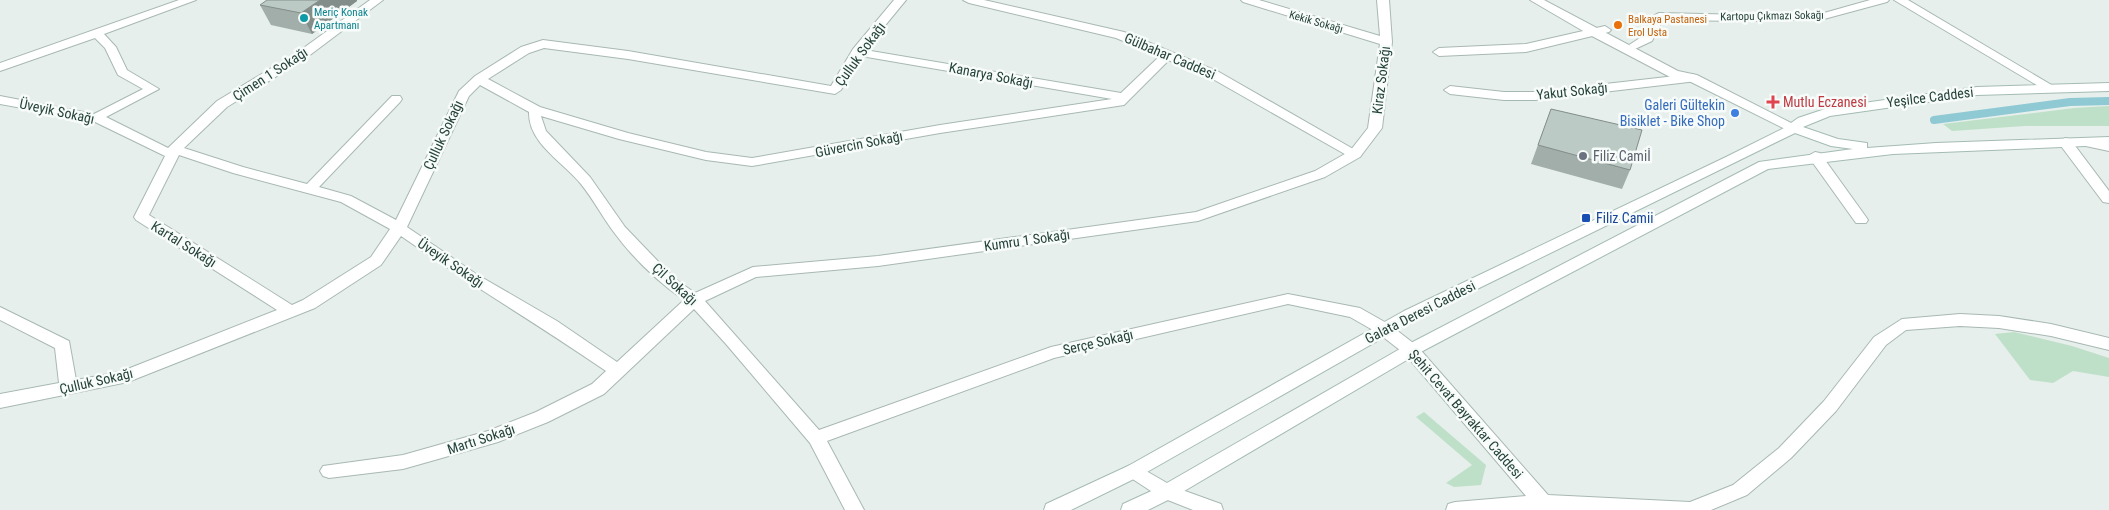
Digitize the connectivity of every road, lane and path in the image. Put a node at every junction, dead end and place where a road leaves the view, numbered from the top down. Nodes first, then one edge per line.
1 (190, 0) edge
2 (377, 0) edge
3 (900, 0) edge
4 (969, 0) edge
5 (1247, 0) edge
6 (1383, 0) edge
7 (1536, 0) edge
8 (1554, 0) edge
9 (1883, 0) edge
10 (1900, 0) edge
11 (96, 32) junction
12 (1600, 32) junction
13 (1386, 42) junction
14 (1635, 45) junction
15 (857, 52) junction
16 (1439, 52) dead end
17 (1168, 55) junction
18 (0, 67) edge
19 (1693, 78) junction
20 (478, 79) junction
21 (2049, 87) junction
22 (2109, 87) edge
23 (1450, 90) dead end
24 (1125, 97) junction
25 (396, 99) dead end
26 (0, 100) edge
27 (535, 110) junction
28 (97, 118) junction
29 (1794, 128) junction
30 (2109, 141) edge
31 (2065, 142) junction
32 (2086, 142) junction
33 (1890, 148) junction
34 (2109, 148) edge
35 (171, 151) junction
36 (1355, 154) junction
37 (1815, 156) junction
38 (310, 189) junction
39 (2108, 199) edge
40 (1861, 220) dead end
41 (399, 228) junction
42 (694, 300) junction
43 (290, 311) junction
44 (1, 313) edge
45 (1384, 329) junction
46 (2109, 344) edge
47 (1412, 350) junction
48 (618, 371) junction
49 (68, 388) junction
50 (0, 401) edge
51 (816, 438) junction
52 (329, 471) dead end
53 (1134, 471) junction
54 (1167, 492) junction
55 (1543, 502) junction
56 (856, 510) edge
57 (1053, 510) edge
58 (1130, 510) edge
59 (1214, 510) edge
60 (1455, 510) edge
61 (1690, 510) edge

1 - 11 street
2 - 35 street, Çimen 1 Sokağı
3 - 15 street, Çulluk Sokağı
4 - 17 street, Gülbahar Caddesi
5 - 13 street, Kekik Sokağı
6 - 13 street, Kiraz Sokağı
7 - 12 street
8 - 12 street
9 - 14 street, Kartopu Çıkmazı Sokağı
10 - 21 street
11 - 18 street
11 - 28 street
12 - 14 street
12 - 16 street
12 - 19 street
13 - 36 street, Kiraz Sokağı
14 - 19 street
15 - 20 street, Çulluk Sokağı
15 - 24 street, Kanarya Sokağı
17 - 24 street, Güvercin Sokağı
17 - 36 street, Gülbahar Caddesi
19 - 23 street, Yakut Sokağı
19 - 29 street
20 - 27 street
20 - 41 street, Çulluk Sokağı
21 - 22 street, Yeşilce Caddesi
21 - 29 street, Yeşilce Caddesi
24 - 27 street, Güvercin Sokağı
25 - 38 street
26 - 28 street, Üveyik Sokağı
27 - 42 street, Çil Sokağı
28 - 35 street, Üveyik Sokağı
29 - 33 street
29 - 45 street, Galata Deresi Caddesi
30 - 32 street
31 - 32 street
31 - 33 street
31 - 39 street
32 - 34 street
33 - 37 street
35 - 38 street, Üveyik Sokağı
35 - 43 street, Kartal Sokağı
36 - 42 street, Kumru 1 Sokağı
37 - 40 street
37 - 47 street
38 - 41 street, Üveyik Sokağı
41 - 43 street, Çulluk Sokağı
41 - 48 street, Üveyik Sokağı
42 - 48 street
42 - 51 street, Çil Sokağı
43 - 49 street, Çulluk Sokağı
44 - 49 street
45 - 47 street, Şehit Cevat Bayraktar Caddesi
45 - 51 street, Serçe Sokağı
45 - 53 street, Galata Deresi Caddesi
46 - 61 street
47 - 54 street
47 - 55 street, Şehit Cevat Bayraktar Caddesi
48 - 52 street, Martı Sokağı
49 - 50 street, Çulluk Sokağı
51 - 56 street, Çil Sokağı
53 - 54 street
53 - 57 street, Galata Deresi Caddesi
54 - 58 street
54 - 59 street
55 - 60 street
55 - 61 street

